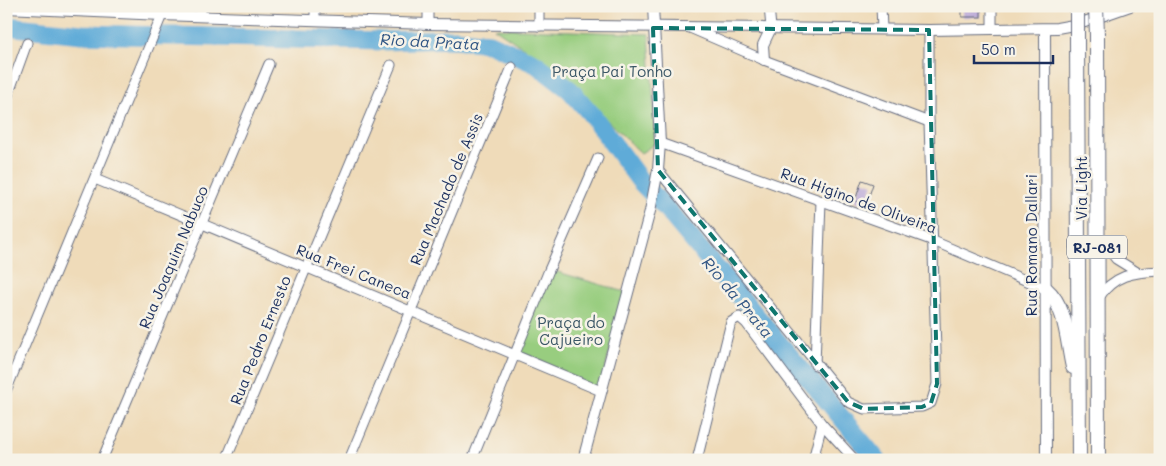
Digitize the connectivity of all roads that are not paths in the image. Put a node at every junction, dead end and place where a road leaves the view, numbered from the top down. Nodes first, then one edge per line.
1 (315, 6) edge
2 (428, 6) edge
3 (539, 6) edge
4 (653, 6) edge
5 (770, 6) edge
6 (882, 6) edge
7 (992, 6) edge
8 (1077, 6) edge
9 (1096, 6) edge
10 (1130, 6) edge
11 (6, 8) edge
12 (85, 8) edge
13 (201, 11) edge
14 (162, 15) junction
15 (315, 19) junction
16 (428, 24) junction
17 (540, 26) junction
18 (653, 28) junction
19 (690, 28) junction
20 (771, 28) junction
21 (882, 29) junction
22 (992, 29) junction
23 (1045, 29) junction
24 (929, 30) junction
25 (27, 43) dead end
26 (764, 60) junction
27 (269, 64) dead end
28 (391, 65) dead end
29 (512, 67) dead end
30 (6, 101) edge
31 (929, 122) junction
32 (660, 143) junction
33 (598, 158) dead end
34 (658, 170) junction
35 (95, 179) junction
36 (821, 201) junction
37 (202, 222) junction
38 (1097, 234) junction
39 (932, 240) junction
40 (306, 267) junction
41 (1137, 272) junction
42 (1160, 272) edge
43 (1046, 289) junction
44 (1097, 302) junction
45 (411, 309) junction
46 (514, 355) junction
47 (816, 364) junction
48 (6, 391) edge
49 (601, 391) junction
50 (1079, 398) junction
51 (822, 424) junction
52 (102, 460) edge
53 (226, 460) edge
54 (349, 460) edge
55 (472, 460) edge
56 (583, 460) edge
57 (697, 460) edge
58 (813, 460) edge
59 (854, 460) edge
60 (1046, 460) edge
61 (1079, 460) edge
62 (1098, 460) edge

1 - 15 street
2 - 16 street
3 - 17 street
4 - 18 street
5 - 20 street
6 - 21 street
7 - 22 street
8 - 50 main road, Via Light / RJ-081, bridge
9 - 38 main road, Via Light / RJ-081, bridge
10 - 23 street
11 - 12 street
12 - 14 street
13 - 14 street
13 - 15 street
14 - 35 street
15 - 16 street
16 - 17 street
17 - 18 street
18 - 19 street
18 - 32 street
19 - 20 street
19 - 26 street
20 - 21 street
20 - 26 street
21 - 24 street
22 - 23 street
22 - 24 street
23 - 43 street, Rua Romano Dallari
24 - 31 street
25 - 30 street
26 - 31 street
27 - 37 street, Rua Joaquim Nabuco
28 - 40 street, Rua Pedro Ernesto
29 - 45 street, Rua Machado de Assis
31 - 39 street
32 - 34 street
32 - 36 street, Rua Higino de Oliveira
33 - 46 street
34 - 47 street
34 - 49 street
35 - 37 street, Rua Frei Caneca
35 - 48 street
36 - 39 street, Rua Higino de Oliveira
36 - 47 street
37 - 40 street, Rua Frei Caneca
37 - 52 street, Rua Joaquim Nabuco
38 - 41 street
38 - 44 main road, Via Light / RJ-081
39 - 43 street, Rua Higino de Oliveira
39 - 47 street
40 - 45 street, Rua Frei Caneca
40 - 53 street, Rua Pedro Ernesto
41 - 42 street
41 - 44 street
43 - 50 main road
43 - 60 street, Rua Romano Dallari
44 - 62 main road, Via Light / RJ-081
45 - 46 street, Rua Frei Caneca
45 - 54 street, Rua Machado de Assis
46 - 49 street, Rua Frei Caneca
46 - 55 street
49 - 56 street
50 - 61 main road, Via Light / RJ-081
51 - 57 street
51 - 58 street
51 - 59 street

